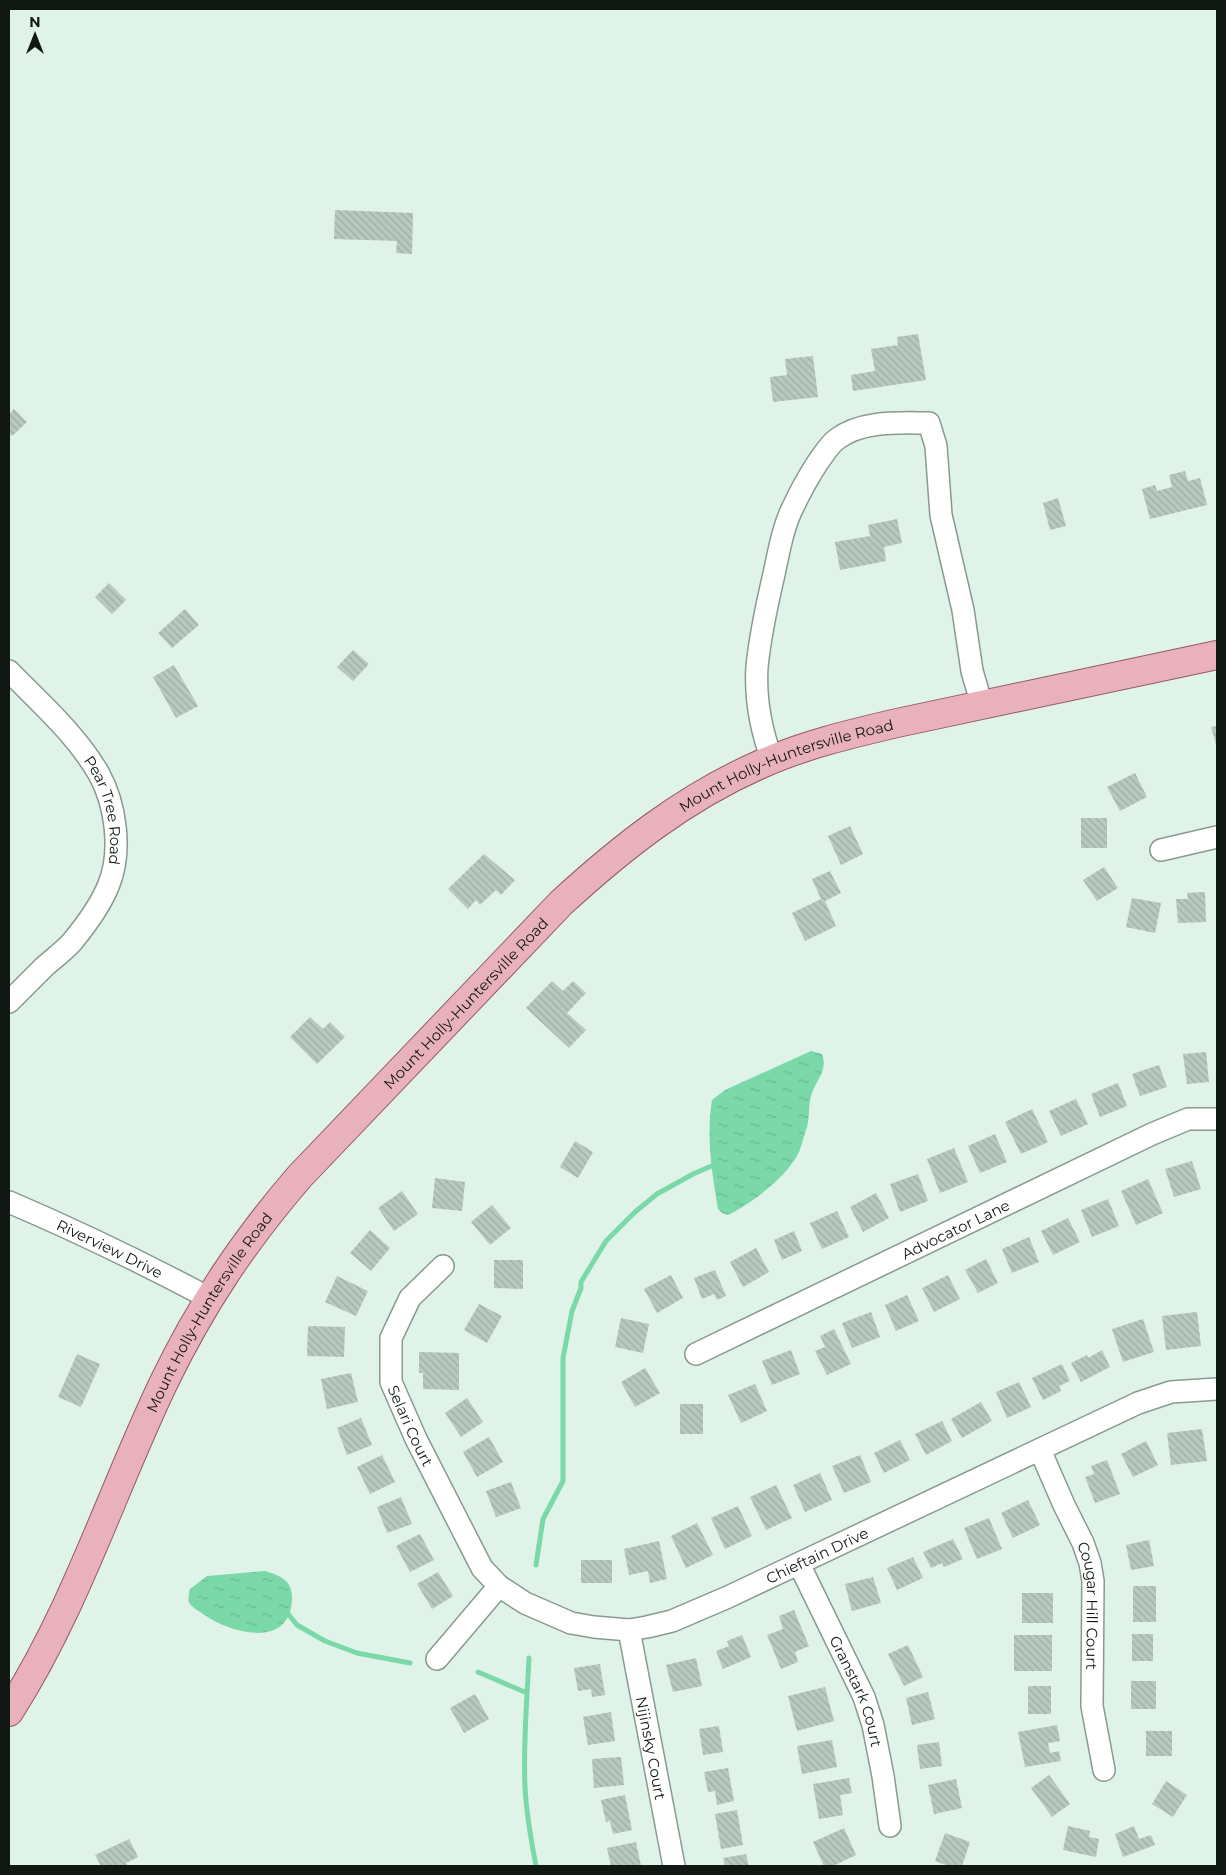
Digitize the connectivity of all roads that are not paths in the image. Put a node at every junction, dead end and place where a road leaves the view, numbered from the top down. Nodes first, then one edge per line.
1 (1217, 655) edge
2 (9, 671) edge
3 (982, 705) junction
4 (772, 760) junction
5 (1217, 837) edge
6 (1161, 850) dead end
7 (9, 1002) edge
8 (1217, 1119) edge
9 (9, 1202) edge
10 (444, 1266) dead end
11 (209, 1298) junction
12 (696, 1354) dead end
13 (1217, 1389) edge
14 (1040, 1450) junction
15 (799, 1564) junction
16 (499, 1586) junction
17 (629, 1630) junction
18 (437, 1659) dead end
19 (9, 1710) edge
20 (1104, 1770) dead end
21 (890, 1826) dead end
22 (674, 1866) edge

1 - 3 main road, Mount Holly-Huntersville Road
2 - 7 street, Pear Tree Road
3 - 4 main road, Mount Holly-Huntersville Road
3 - 4 street
4 - 11 main road, Mount Holly-Huntersville Road
5 - 6 street
8 - 12 street, Advocator Lane
9 - 11 street, Riverview Drive
10 - 16 street, Selari Court
11 - 19 main road, Mount Holly-Huntersville Road
13 - 14 street, Chieftain Drive
14 - 15 street, Chieftain Drive
14 - 20 street, Cougar Hill Court
15 - 17 street, Chieftain Drive
15 - 21 street, Granstark Court
16 - 17 street, Chieftain Drive
16 - 18 street
17 - 22 street, Nijinsky Court

